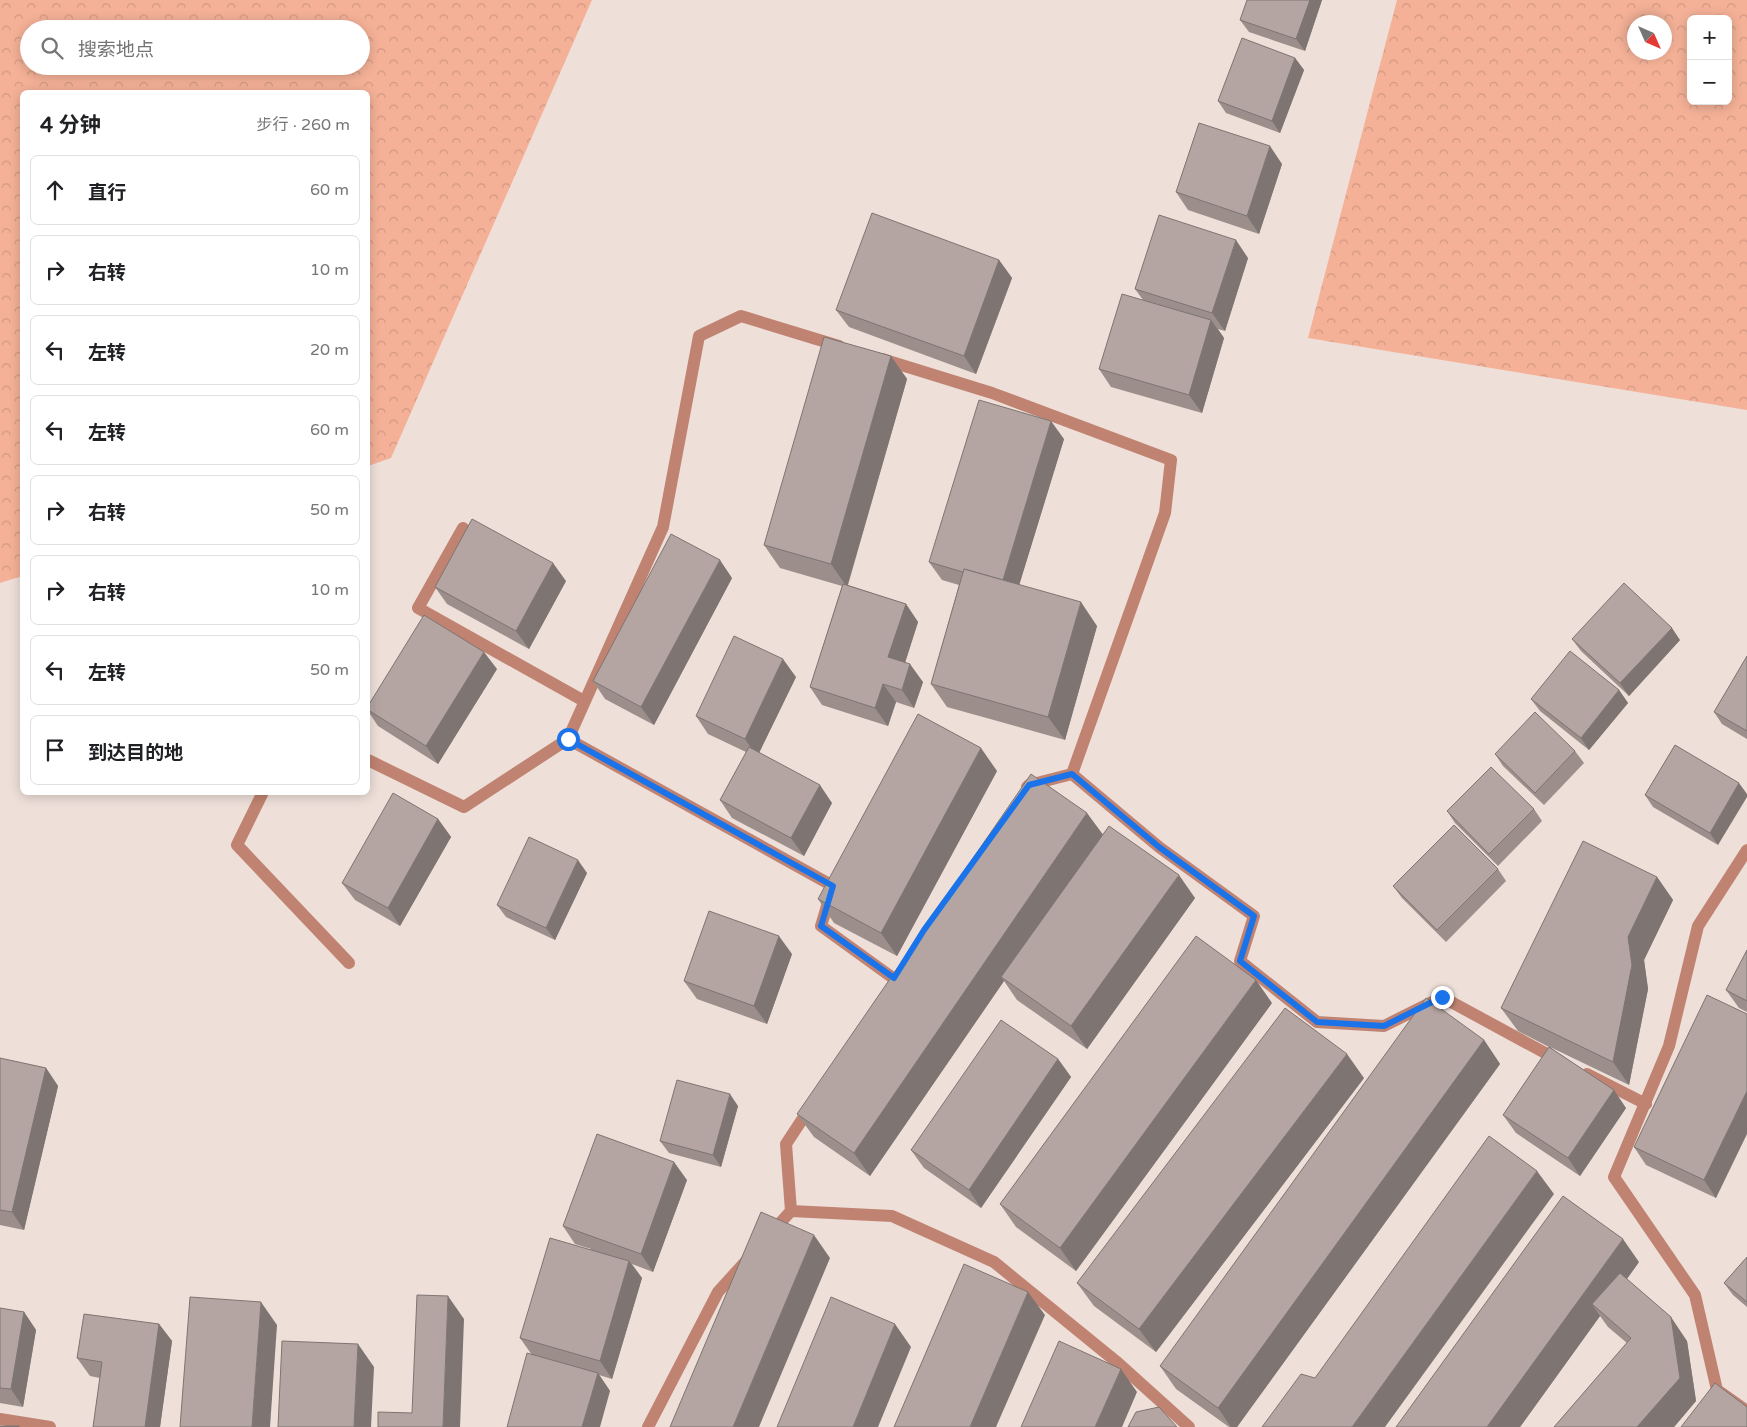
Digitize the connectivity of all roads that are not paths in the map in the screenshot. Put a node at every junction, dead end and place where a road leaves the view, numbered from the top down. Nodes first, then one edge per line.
1 (852, 350) edge
2 (871, 356) edge
3 (463, 528) dead end
4 (584, 701) junction
5 (568, 739) junction
6 (370, 761) edge
7 (1072, 774) junction
8 (261, 795) edge
9 (1017, 801) edge
10 (1747, 850) edge
11 (349, 963) dead end
12 (893, 978) edge
13 (818, 1094) edge
14 (1646, 1104) junction
15 (791, 1211) junction
16 (1747, 1411) edge
17 (0, 1419) edge
18 (50, 1427) edge
19 (648, 1427) edge
20 (1190, 1427) edge

1 - 4 street
2 - 7 street
3 - 4 street
4 - 5 street
5 - 6 street
5 - 12 street
7 - 9 street
7 - 14 street
8 - 11 street
10 - 14 street
13 - 15 street
14 - 16 street
15 - 19 street
15 - 20 street
17 - 18 street

